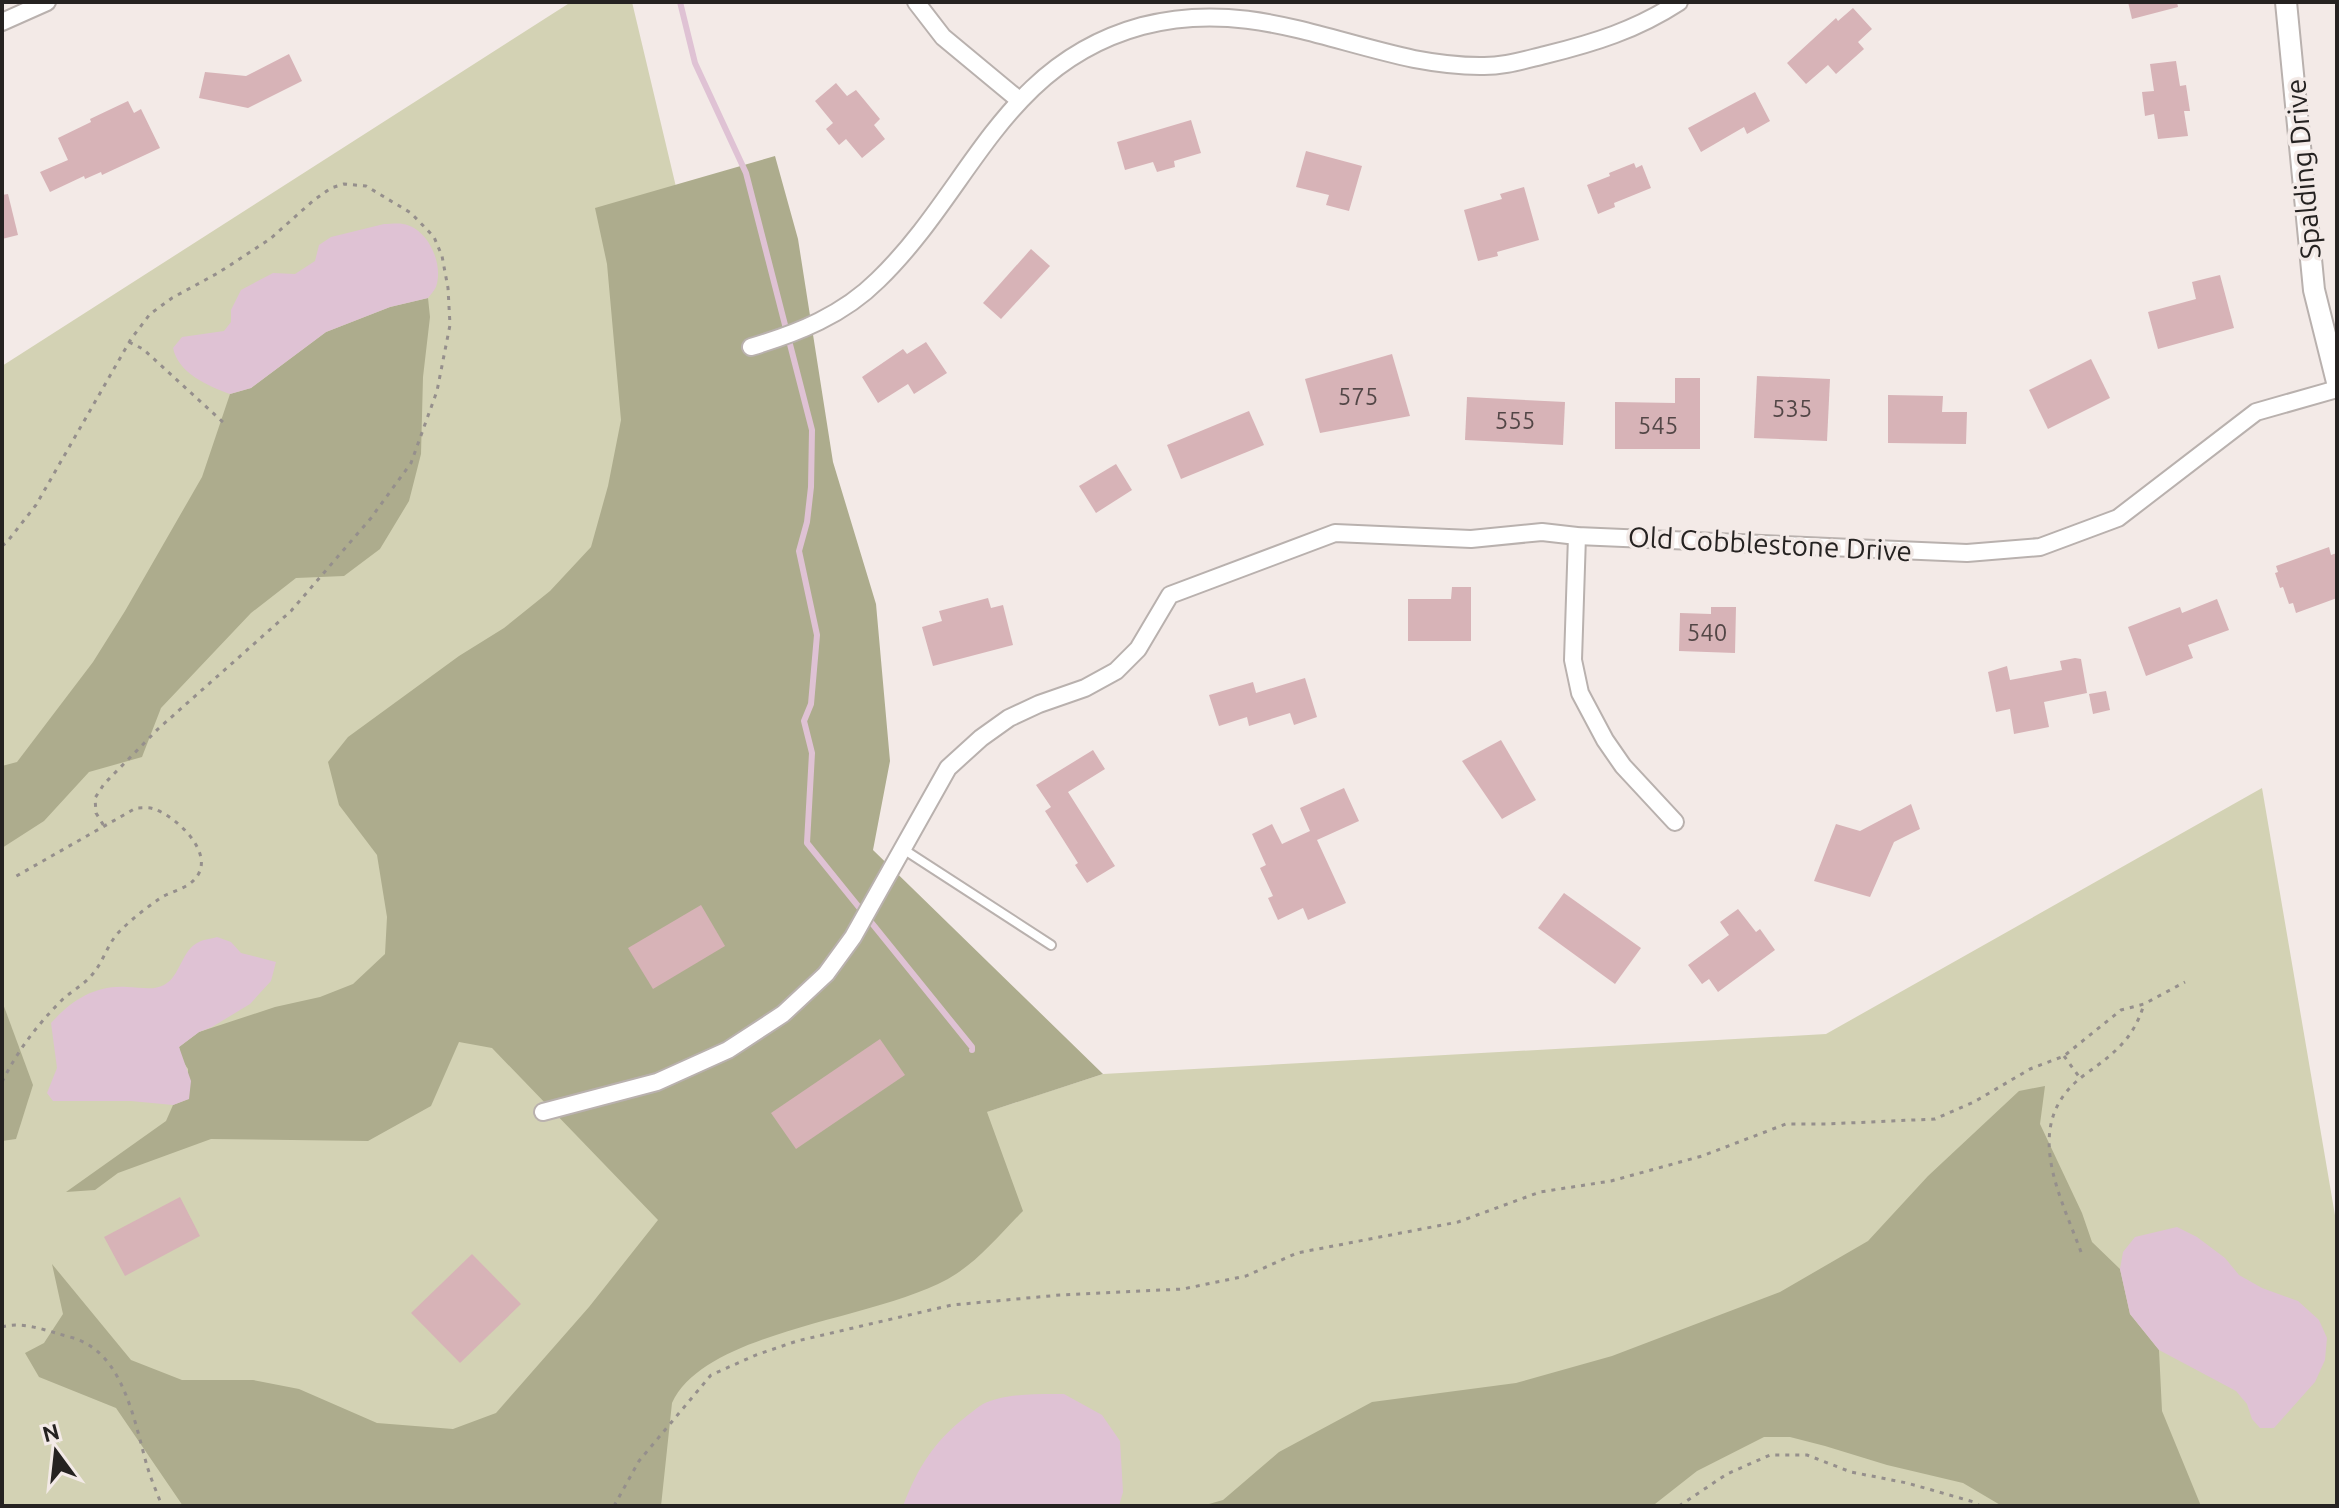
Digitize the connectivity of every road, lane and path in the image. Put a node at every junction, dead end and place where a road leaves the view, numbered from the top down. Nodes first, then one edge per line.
1 (47, 2) edge
2 (916, 2) edge
3 (1679, 2) edge
4 (2286, 2) edge
5 (2, 22) edge
6 (1019, 100) junction
7 (129, 342) junction
8 (751, 347) dead end
9 (2337, 382) edge
10 (2337, 389) edge
11 (225, 424) dead end
12 (1577, 536) junction
13 (2, 546) edge
14 (1675, 822) dead end
15 (104, 826) junction
16 (902, 849) junction
17 (13, 878) dead end
18 (1051, 945) dead end
19 (2185, 982) dead end
20 (2144, 1004) junction
21 (2064, 1056) junction
22 (2080, 1078) junction
23 (2, 1082) edge
24 (543, 1112) dead end
25 (2081, 1252) dead end
26 (2, 1327) edge
27 (162, 1506) edge
28 (614, 1506) edge
29 (1679, 1506) edge
30 (1980, 1506) edge

1 - 5 street
2 - 6 street
3 - 6 street
4 - 9 street, Spalding Drive
6 - 8 street
7 - 11 path
7 - 13 path
7 - 15 path
10 - 12 street, Old Cobblestone Drive
12 - 14 street
12 - 16 street, Old Cobblestone Drive
15 - 17 path
15 - 23 path
16 - 18 lane
16 - 24 street
19 - 20 path
20 - 21 path
20 - 22 path
21 - 22 path
21 - 28 path
22 - 25 path
26 - 27 path
29 - 30 path

